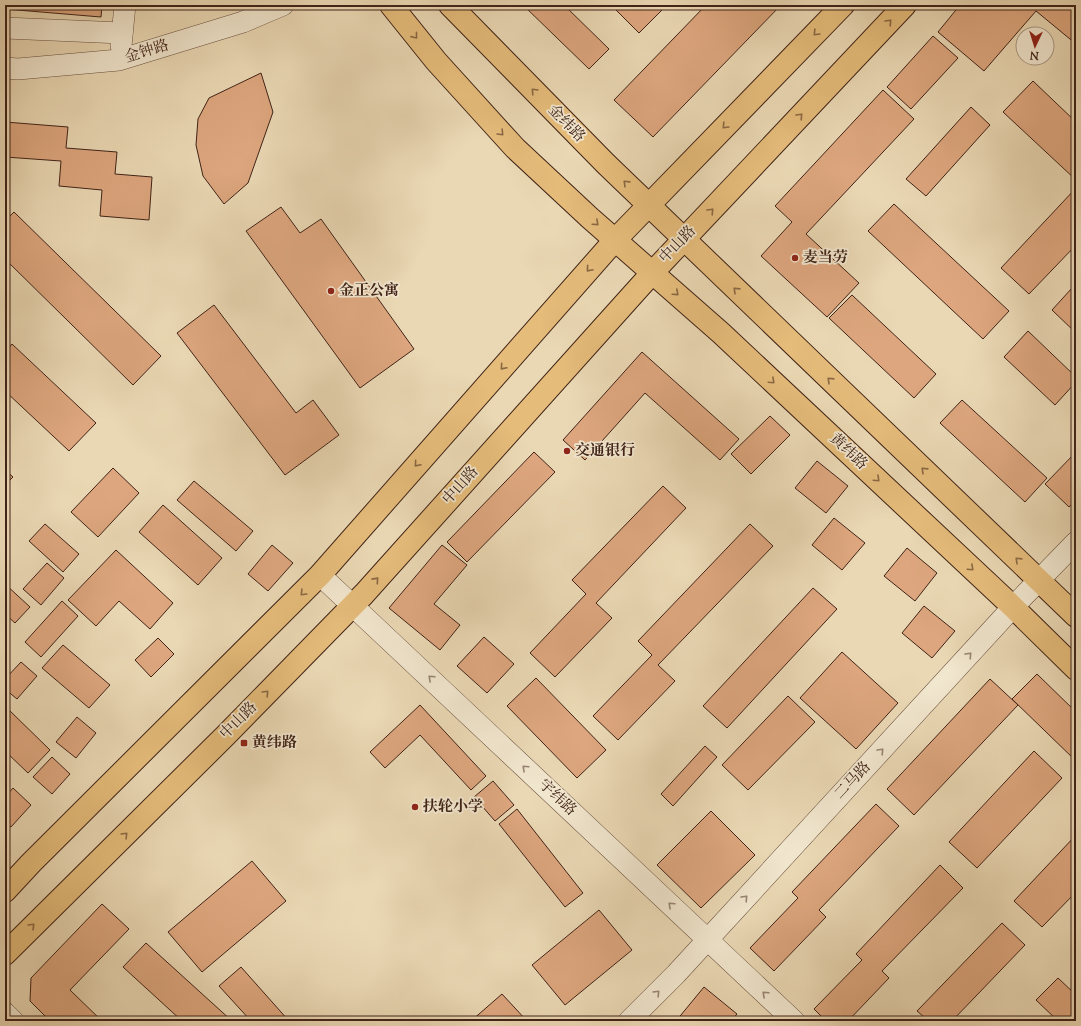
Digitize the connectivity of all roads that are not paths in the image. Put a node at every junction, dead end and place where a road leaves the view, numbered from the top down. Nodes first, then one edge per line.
1 (125, 5) edge
2 (283, 5) edge
3 (391, 5) edge
4 (450, 5) edge
5 (843, 5) edge
6 (905, 5) edge
7 (5, 28) edge
8 (122, 33) junction
9 (119, 60) junction
10 (5, 68) edge
11 (648, 205) junction
12 (615, 240) junction
13 (684, 240) junction
14 (653, 272) junction
15 (1076, 542) edge
16 (320, 575) junction
17 (1039, 581) junction
18 (353, 605) junction
19 (1013, 607) junction
20 (1076, 616) edge
21 (1076, 669) edge
22 (5, 891) edge
23 (707, 940) junction
24 (5, 954) edge
25 (5, 1013) edge
26 (13, 1021) edge
27 (630, 1021) edge
28 (794, 1021) edge

1 - 8 street
2 - 9 street, 金钟路
3 -> 12 main road
11 -> 4 main road, 金纬路
5 -> 11 main road
13 -> 6 main road, 中山路
7 - 8 street
8 - 9 street
9 - 10 street, 金钟路
11 - 12 main road
11 - 13 main road, 金纬路
12 - 14 main road, 黄纬路
12 -> 16 main road
13 - 14 main road, 中山路
17 -> 13 main road
18 -> 14 main road, 中山路
14 -> 19 main road, 黄纬路
15 - 17 street, 二马路
16 - 18 street, 宇纬路
16 -> 22 main road
17 - 19 street, 二马路
17 - 20 main road
23 -> 18 street, 宇纬路
24 -> 18 main road, 中山路
19 - 21 main road, 黄纬路
23 -> 19 street, 二马路
27 -> 23 street, 二马路
28 -> 23 street, 宇纬路
25 - 26 street

